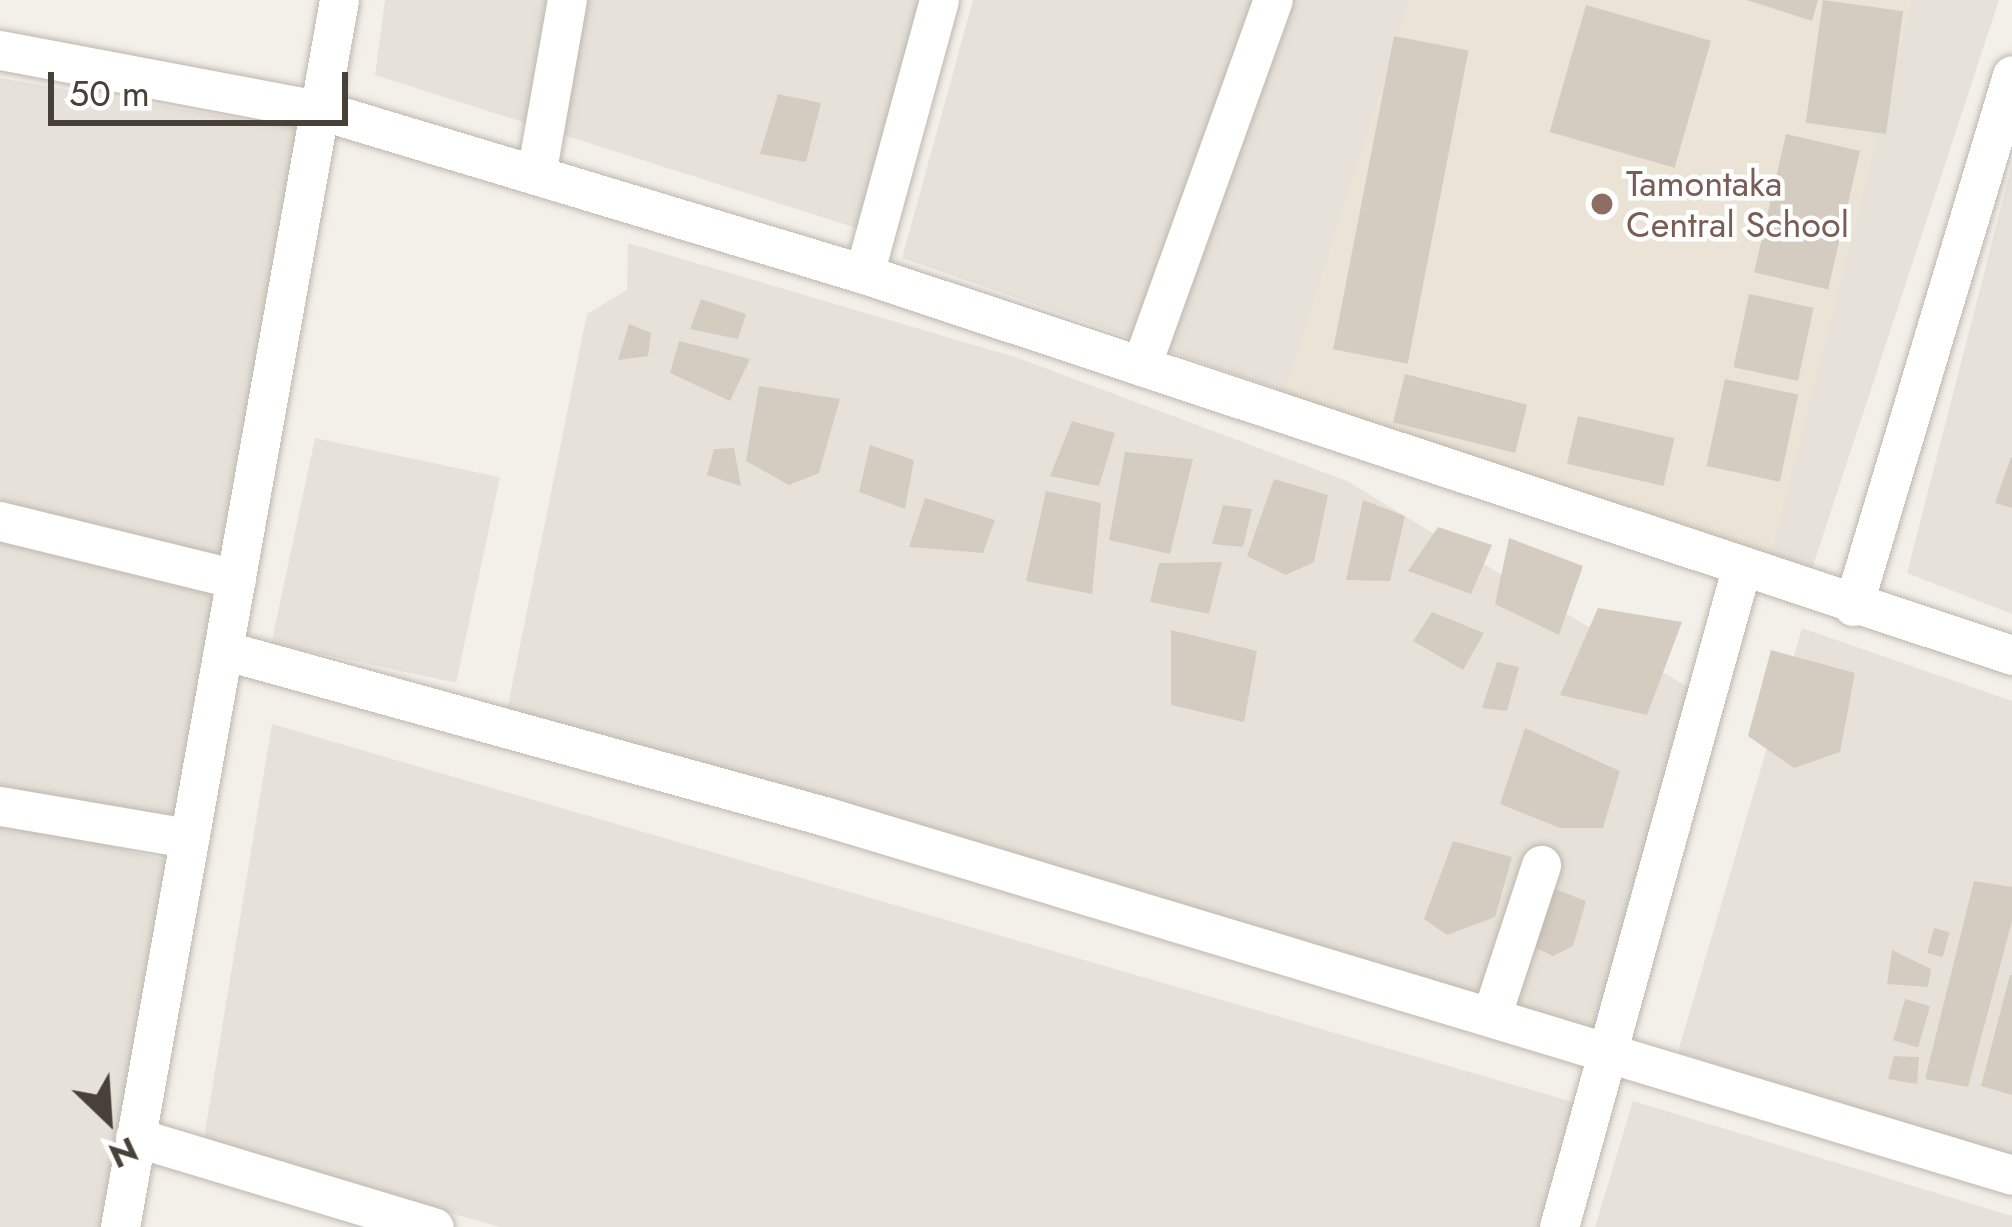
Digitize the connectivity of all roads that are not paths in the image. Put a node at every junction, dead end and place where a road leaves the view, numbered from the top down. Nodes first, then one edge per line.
1 (340, 0) edge
2 (567, 0) edge
3 (939, 0) edge
4 (1273, 0) edge
5 (0, 50) edge
6 (2012, 75) edge
7 (323, 111) junction
8 (536, 175) junction
9 (864, 274) junction
10 (1141, 366) junction
11 (0, 521) edge
12 (1741, 568) junction
13 (236, 579) junction
14 (1853, 606) junction
15 (223, 650) junction
16 (2012, 656) edge
17 (0, 806) edge
18 (182, 837) junction
19 (1540, 865) dead end
20 (1492, 1014) junction
21 (1603, 1046) junction
22 (135, 1137) junction
23 (2012, 1175) edge
24 (120, 1227) edge
25 (434, 1227) edge
26 (1559, 1227) edge

1 - 7 street
2 - 8 street
3 - 9 street
4 - 10 street
5 - 7 street
6 - 14 street
7 - 8 street
7 - 13 street
8 - 9 street
9 - 10 street
10 - 12 street
11 - 13 street
12 - 14 street
12 - 21 street
13 - 15 street
14 - 16 street
15 - 18 street
15 - 20 street
17 - 18 street
18 - 22 street
19 - 20 street
20 - 21 street
21 - 23 street
21 - 26 street
22 - 24 street
22 - 25 street

